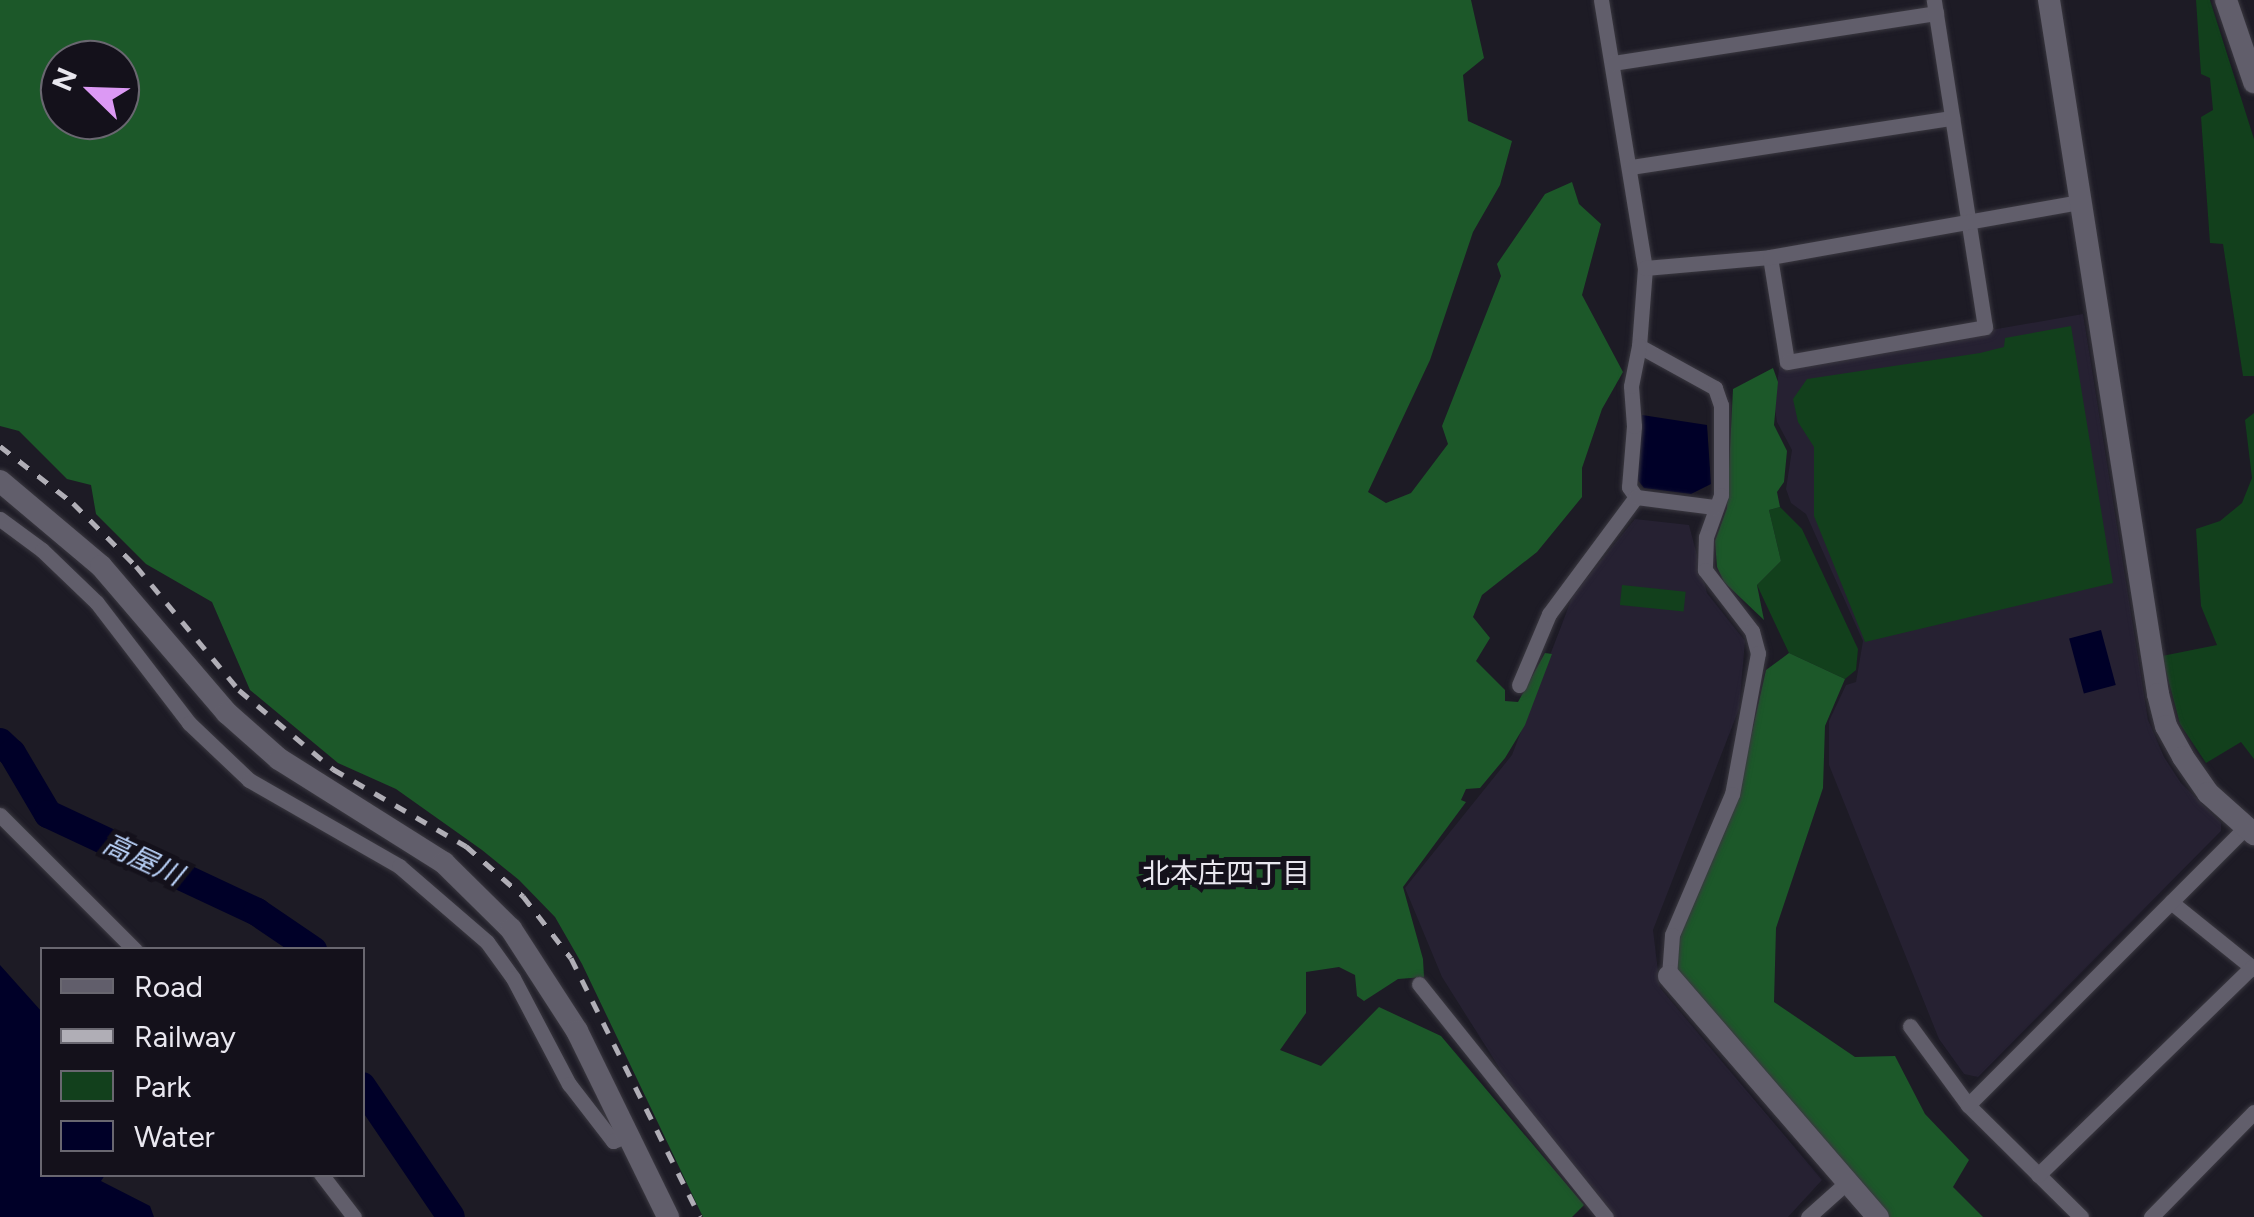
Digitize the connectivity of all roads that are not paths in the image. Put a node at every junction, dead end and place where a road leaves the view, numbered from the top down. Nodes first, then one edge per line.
1 (1601, 0) edge
2 (2049, 0) edge
3 (2226, 0) edge
4 (1935, 6) edge
5 (1613, 63) junction
6 (2254, 82) edge
7 (1952, 118) junction
8 (1631, 167) junction
9 (2080, 202) junction
10 (1968, 220) junction
11 (1770, 258) junction
12 (1645, 268) junction
13 (1639, 346) junction
14 (0, 480) edge
15 (1636, 496) junction
16 (1714, 508) junction
17 (0, 519) edge
18 (1519, 686) dead end
19 (0, 815) edge
20 (2250, 831) edge
21 (2171, 902) junction
22 (132, 947) edge
23 (2253, 968) edge
24 (1669, 976) joint
25 (1419, 984) dead end
26 (1910, 1026) dead end
27 (1968, 1105) junction
28 (2254, 1112) edge
29 (628, 1136) junction
30 (2038, 1174) junction
31 (323, 1177) edge
32 (1846, 1184) junction
33 (354, 1217) edge
34 (668, 1217) edge
35 (1606, 1217) edge
36 (1808, 1217) edge
37 (1878, 1217) edge
38 (2081, 1217) edge
39 (2151, 1217) edge

1 - 5 street
2 - 9 street
3 - 6 street
4 - 5 street
4 - 7 street
5 - 8 street
7 - 8 street
7 - 10 street
8 - 12 street
9 - 10 street
9 - 20 street
10 - 11 street
10 - 11 street
11 - 12 street
12 - 13 street
13 - 15 street
13 - 16 street
14 - 29 street
15 - 16 street
15 - 18 street
16 - 24 street
17 - 29 street
19 - 22 street
20 - 21 street
21 - 23 street
21 - 27 street
23 - 30 street
24 - 32 street
25 - 35 street
26 - 27 street
27 - 30 street
28 - 39 street
29 - 34 street
30 - 38 street
31 - 33 street
32 - 36 street
32 - 37 street

